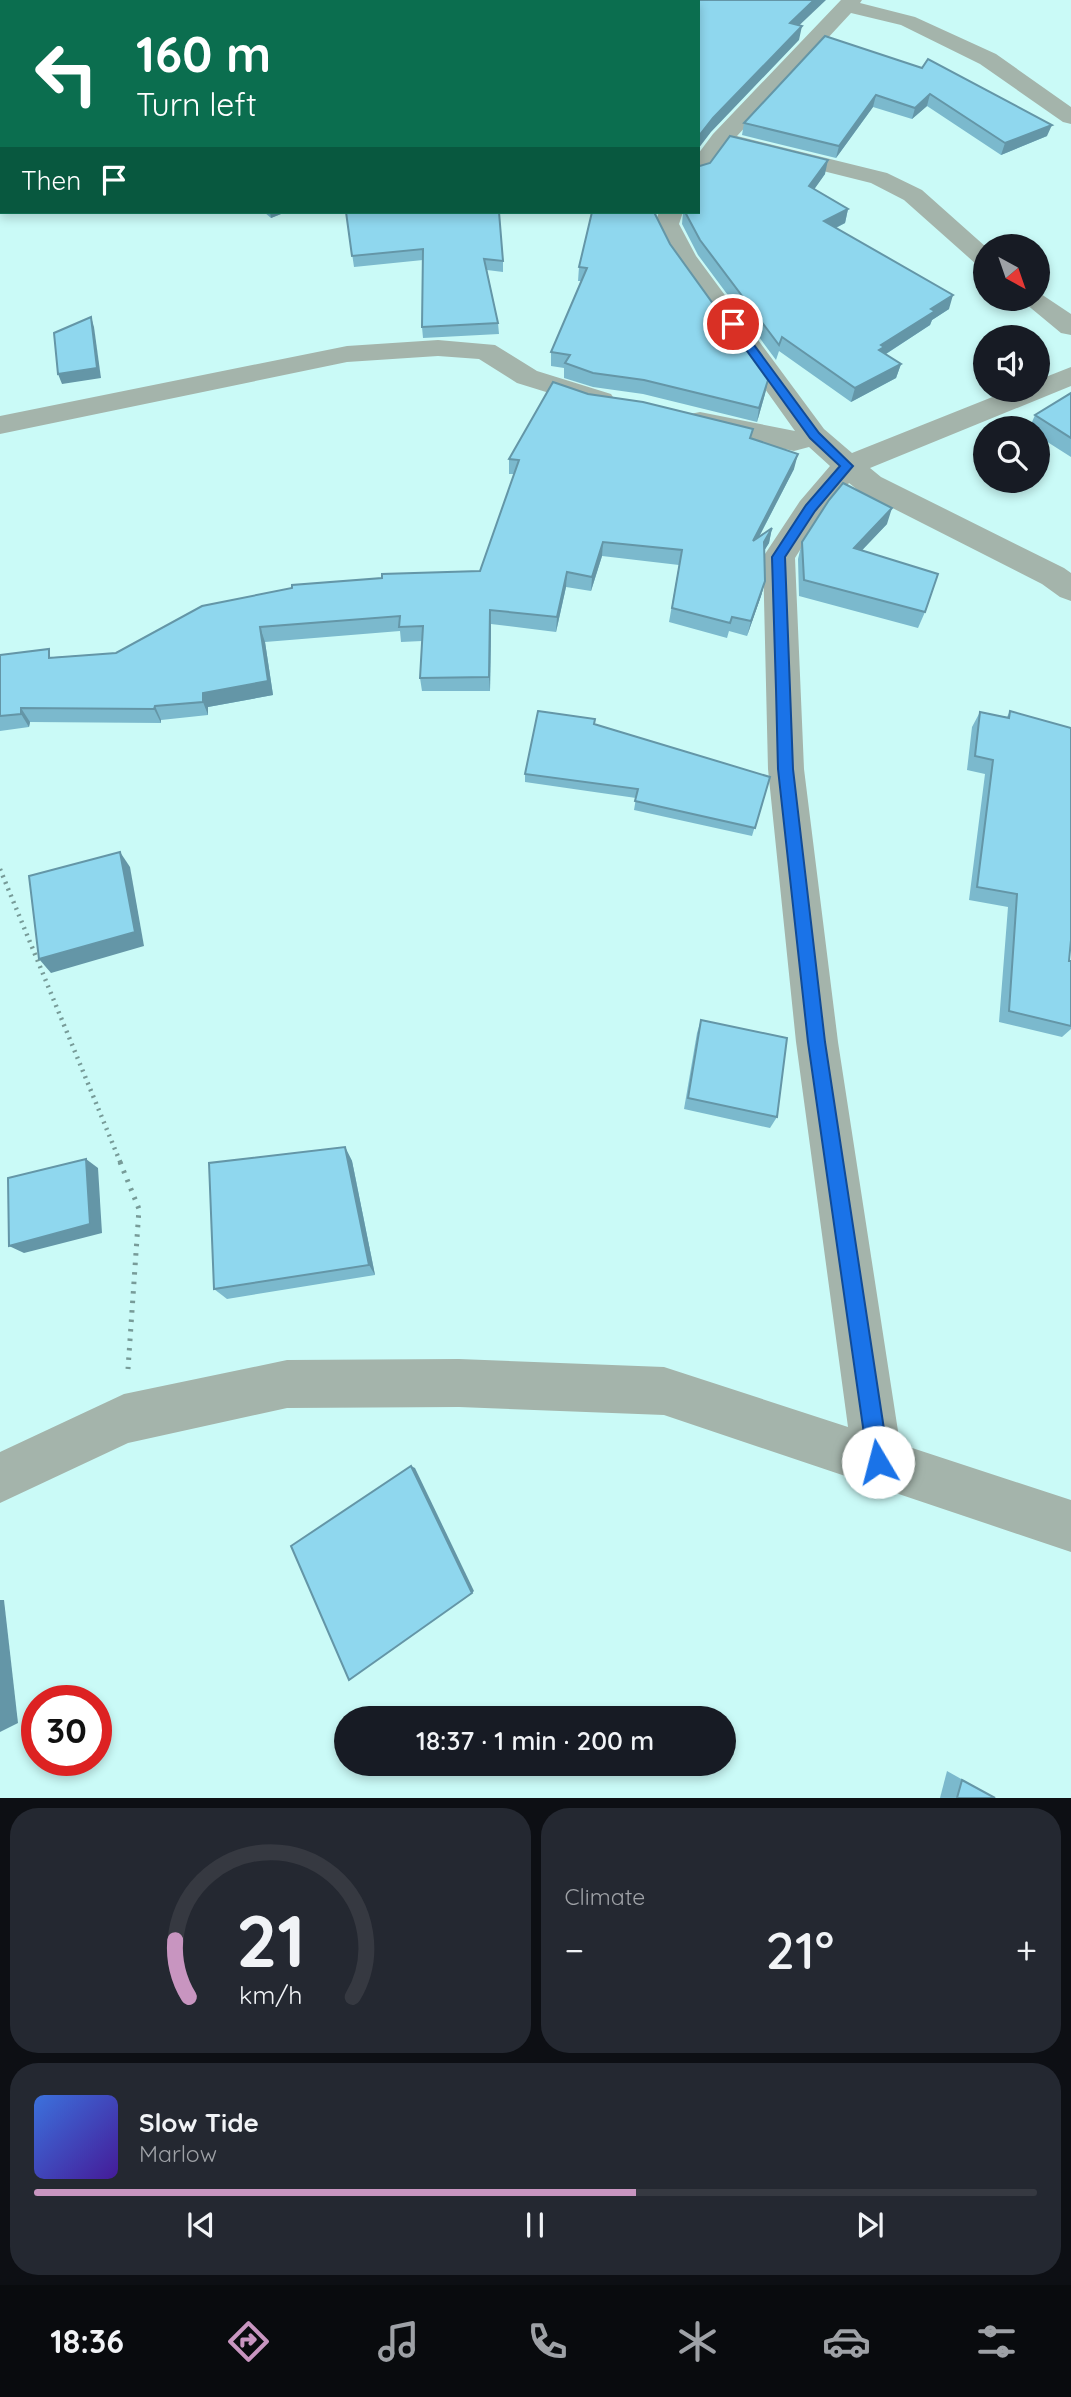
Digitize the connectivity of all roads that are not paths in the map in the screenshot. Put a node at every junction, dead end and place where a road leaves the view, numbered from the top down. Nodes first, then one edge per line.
1 (849, 3) edge
2 (1071, 117) edge
3 (721, 139) junction
4 (700, 168) edge
5 (670, 214) edge
6 (973, 248) edge
7 (1050, 312) edge
8 (1071, 327) edge
9 (1071, 376) edge
10 (1050, 385) edge
11 (1007, 402) edge
12 (629, 404) edge
13 (669, 413) edge
14 (0, 425) edge
15 (814, 436) junction
16 (847, 466) junction
17 (1071, 590) edge
18 (878, 1462) junction
19 (0, 1478) edge
20 (1071, 1526) edge

1 - 2 street
1 - 3 street
3 - 4 street
3 - 6 street
5 - 15 street
7 - 8 street
9 - 10 street
11 - 16 street
12 - 14 street
13 - 15 street
15 - 16 street
16 - 17 street
16 - 18 street
18 - 19 street
18 - 20 street

